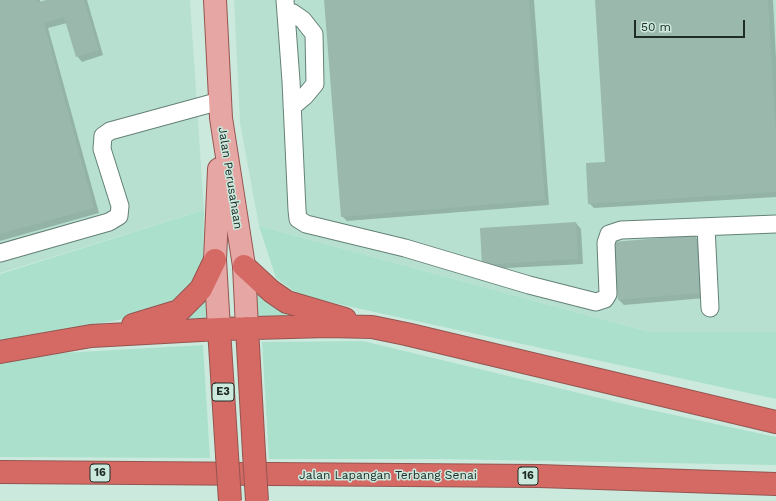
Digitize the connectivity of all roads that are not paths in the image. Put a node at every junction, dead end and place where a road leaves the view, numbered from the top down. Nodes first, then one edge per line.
1 (215, 0) edge
2 (285, 6) edge
3 (292, 107) junction
4 (221, 109) junction
5 (776, 224) edge
6 (706, 227) junction
7 (0, 253) edge
8 (215, 260) junction
9 (244, 266) junction
10 (710, 308) dead end
11 (372, 327) junction
12 (247, 328) junction
13 (219, 329) junction
14 (91, 336) junction
15 (0, 352) edge
16 (776, 422) edge
17 (0, 472) edge
18 (776, 484) edge
19 (230, 501) edge
20 (256, 501) edge

1 - 4 main road
2 - 3 lane
2 - 3 lane
3 - 6 lane
4 - 7 lane
4 - 8 main road, Jalan Perusahaan
4 - 9 main road, Jalan Perusahaan
5 - 6 lane
6 - 10 lane
8 - 13 main road, Jalan Perusahaan
8 - 14 highway
9 - 11 highway
9 - 12 main road, Jalan Perusahaan
11 - 12 highway
11 - 16 highway
12 - 13 highway
12 - 20 highway, E3, bridge
13 - 14 highway
13 - 19 highway, E3, bridge
14 - 15 highway
17 - 18 highway, Jalan Lapangan Terbang Senai / 16

